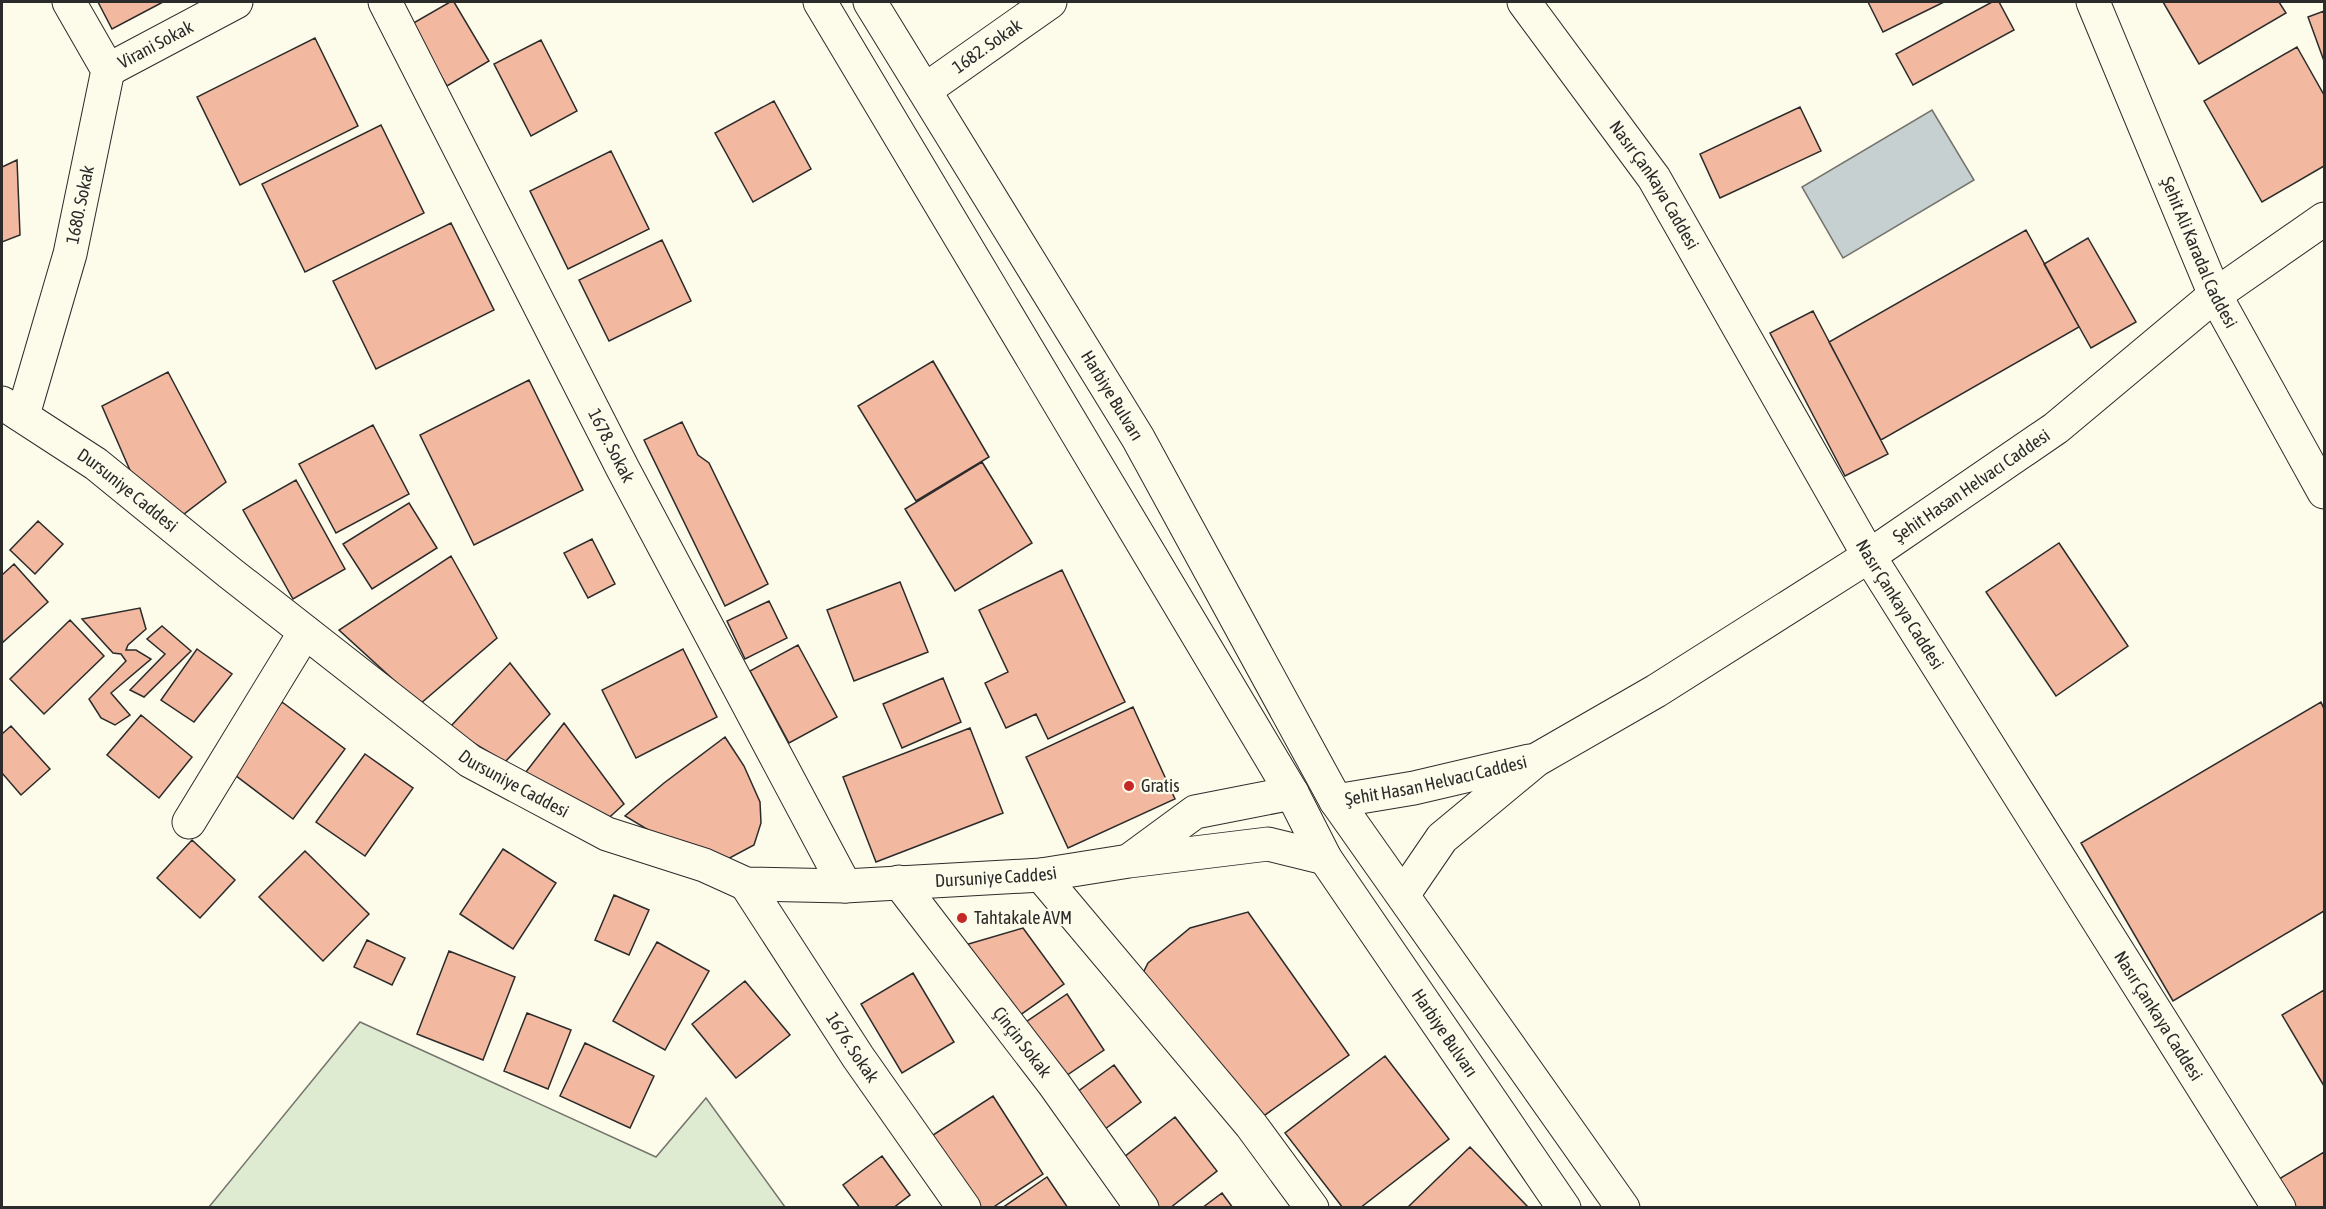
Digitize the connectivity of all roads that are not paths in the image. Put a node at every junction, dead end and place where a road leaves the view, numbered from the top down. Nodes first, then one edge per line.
1 (69, 2) edge
2 (236, 2) edge
3 (385, 2) edge
4 (820, 2) edge
5 (870, 2) edge
6 (1050, 2) edge
7 (1524, 2) edge
8 (2092, 2) edge
9 (108, 70) junction
10 (925, 90) junction
11 (2325, 219) edge
12 (2215, 295) junction
13 (12, 409) edge
14 (2325, 492) edge
15 (1869, 556) junction
16 (305, 632) junction
17 (1536, 759) junction
18 (1292, 793) junction
19 (1336, 801) junction
20 (189, 822) dead end
21 (1325, 858) junction
22 (1130, 861) junction
23 (1041, 875) junction
24 (899, 882) junction
25 (746, 884) junction
26 (845, 886) junction
27 (1403, 895) junction
28 (964, 1208) edge
29 (1142, 1208) edge
30 (1312, 1208) edge
31 (1564, 1208) edge
32 (1623, 1208) edge
33 (2279, 1208) edge

1 - 9 street
2 - 9 street, Virani Sokak
3 - 26 street, 1678. Sokak
4 - 18 street, Harbiye Bulvarı
5 - 10 street, Harbiye Bulvarı
6 - 10 street, 1682. Sokak
7 - 15 street, Nasır Çankaya Caddesi
8 - 12 street, Şehit Ali Karadal Caddesi
9 - 13 street, 1680. Sokak
10 - 19 street, Harbiye Bulvarı
11 - 12 street, Şehit Hasan Helvacı Caddesi
12 - 14 street, Şehit Ali Karadal Caddesi
12 - 15 street, Şehit Hasan Helvacı Caddesi
13 - 16 street, Dursuniye Caddesi
15 - 17 street, Şehit Hasan Helvacı Caddesi
15 - 33 street, Nasır Çankaya Caddesi
16 - 20 street
16 - 25 street, Dursuniye Caddesi
17 - 19 street, Şehit Hasan Helvacı Caddesi
17 - 27 street, Şehit Hasan Helvacı Caddesi
18 - 19 street
18 - 21 street, Harbiye Bulvarı
18 - 22 street, Dursuniye Caddesi
19 - 21 street
19 - 27 street, Harbiye Bulvarı
21 - 22 street, Dursuniye Caddesi
21 - 27 street, Harbiye Bulvarı
21 - 31 street, Harbiye Bulvarı
22 - 23 street, Dursuniye Caddesi
23 - 24 street, Dursuniye Caddesi
23 - 30 street
24 - 26 street, Dursuniye Caddesi
24 - 29 street, Çinçin Sokak
25 - 26 street, Dursuniye Caddesi
25 - 28 street, 1676. Sokak
27 - 32 street, Harbiye Bulvarı

